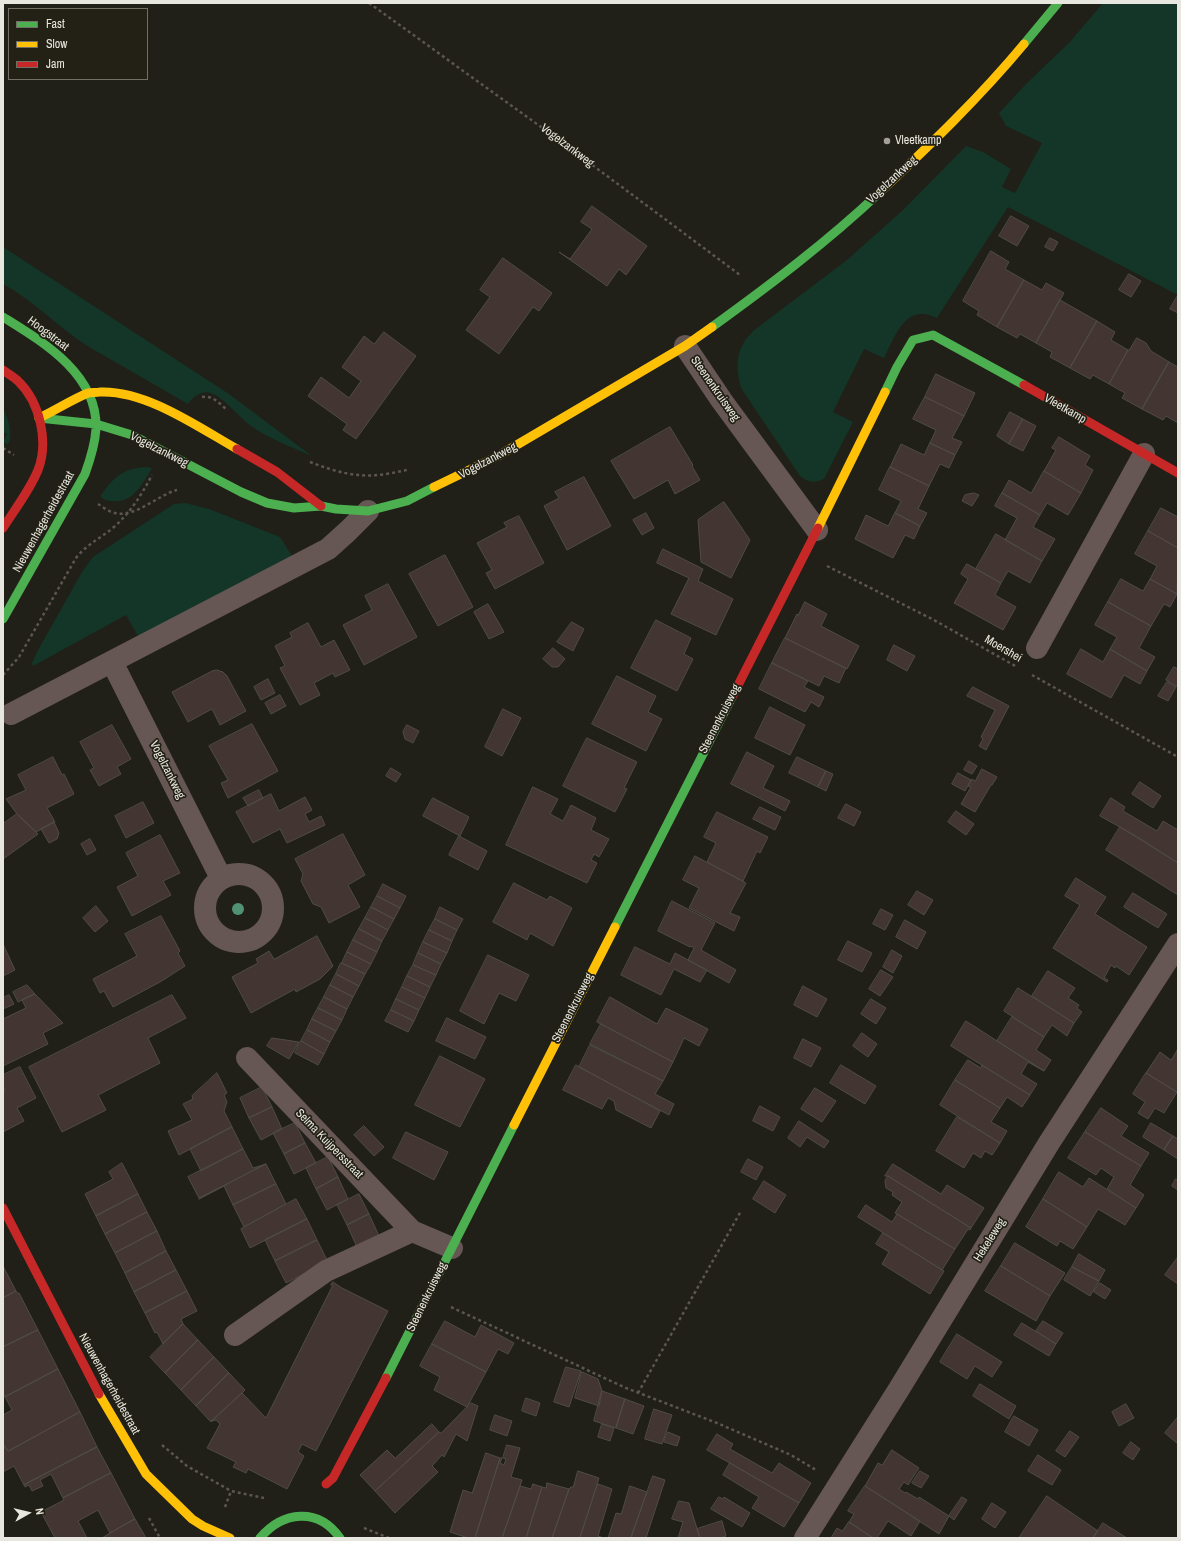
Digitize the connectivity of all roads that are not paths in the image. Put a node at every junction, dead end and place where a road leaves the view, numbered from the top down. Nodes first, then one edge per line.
1 (1058, 3) edge
2 (3, 317) edge
3 (921, 337) joint
4 (685, 346) junction
5 (3, 370) edge
6 (89, 393) junction
7 (39, 418) junction
8 (96, 424) junction
9 (1144, 454) junction
10 (1178, 473) edge
11 (321, 506) junction
12 (368, 511) junction
13 (3, 528) edge
14 (817, 530) junction
15 (3, 619) edge
16 (1037, 648) dead end
17 (112, 662) junction
18 (11, 714) dead end
19 (221, 878) dead end
20 (1178, 944) edge
21 (247, 1058) dead end
22 (3, 1208) edge
23 (412, 1231) junction
24 (452, 1248) junction
25 (236, 1335) dead end
26 (326, 1484) dead end
27 (230, 1538) edge
28 (260, 1538) edge
29 (340, 1538) edge
30 (805, 1538) edge

1 - 4 street, Vogelzankweg
2 - 6 street, Hoogstraat
3 - 9 street, Vleetkamp
3 - 14 street, Steenenkruisweg
4 - 12 street, Vogelzankweg
4 - 14 street, Steenenkruisweg
5 - 7 street
6 - 7 street
6 - 8 street, Nieuwenhagerheidestraat
6 - 11 street, Vogelzankweg
7 - 8 street, Vogelzankweg
7 - 13 street
8 - 11 street, Vogelzankweg
8 - 15 street, Nieuwenhagerheidestraat
9 - 10 street, Vleetkamp
9 - 16 street
11 - 12 street, Vogelzankweg
12 - 17 street
14 - 24 street, Steenenkruisweg
17 - 18 street
17 - 19 street, Vogelzankweg
20 - 30 street, Hekeleweg
21 - 23 street, Selma Kuijpersstraat
22 - 27 street, Nieuwenhagerheidestraat
23 - 24 street, Selma Kuijpersstraat
23 - 25 street
24 - 26 street, Steenenkruisweg
28 - 29 street

